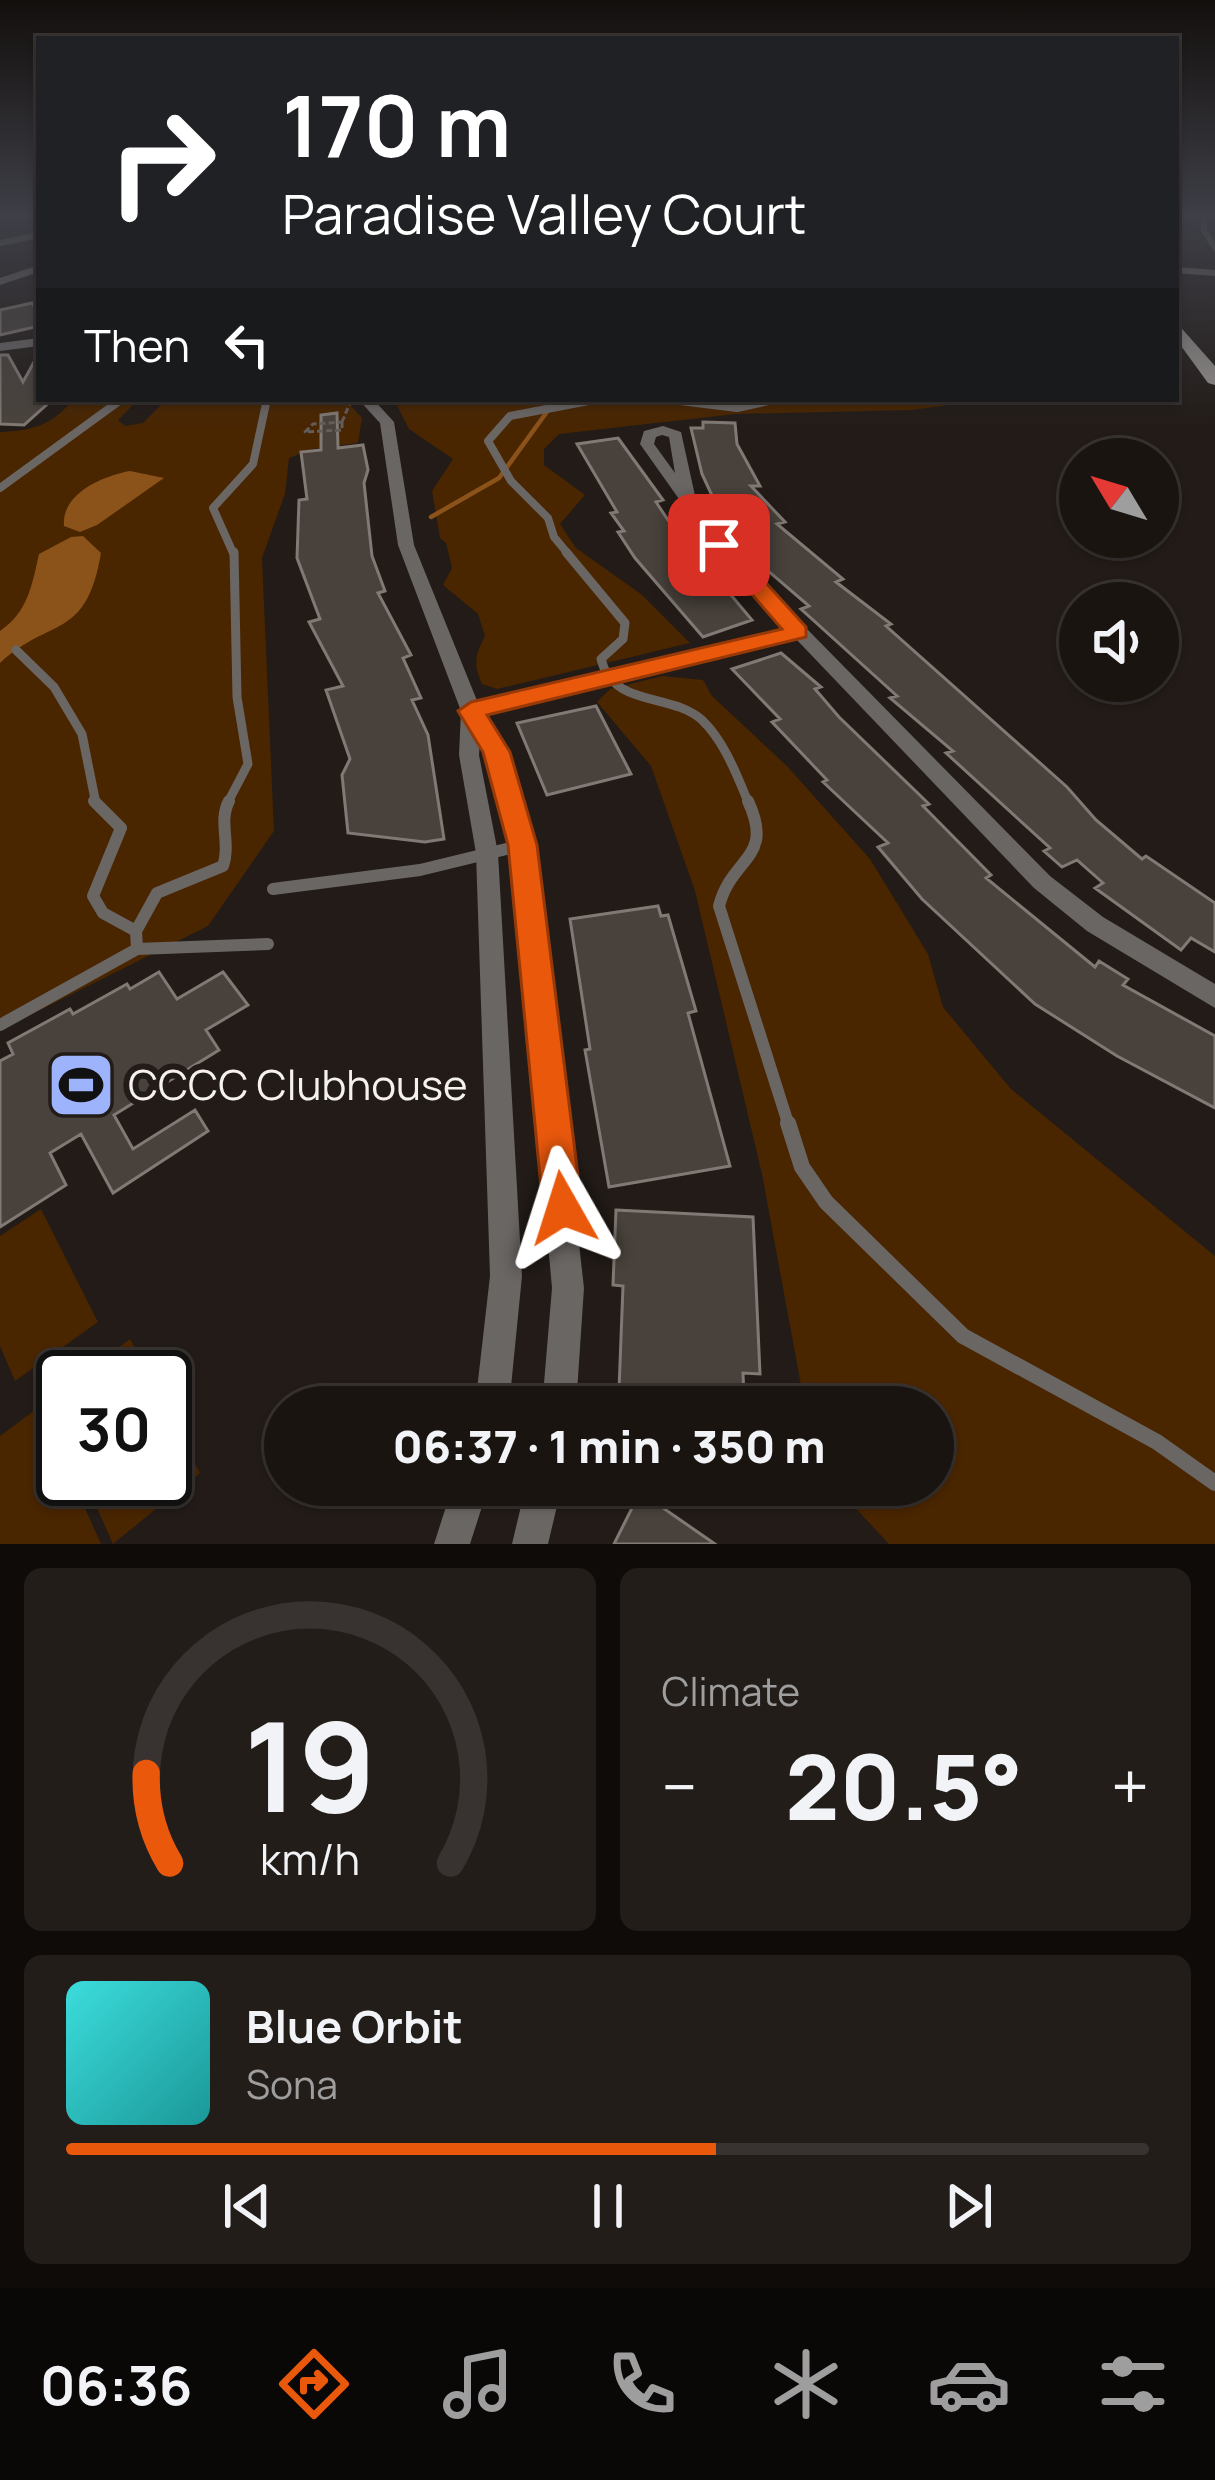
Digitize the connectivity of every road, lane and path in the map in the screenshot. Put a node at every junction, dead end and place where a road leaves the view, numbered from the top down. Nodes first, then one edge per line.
1 (1179, 331) edge
2 (36, 342) edge
3 (0, 347) edge
4 (1179, 364) edge
5 (1215, 379) edge
6 (118, 402) edge
7 (266, 402) edge
8 (355, 402) edge
9 (366, 402) edge
10 (583, 402) edge
11 (688, 402) edge
12 (764, 402) edge
13 (1215, 406) edge
14 (342, 422) junction
15 (0, 488) edge
16 (688, 500) dead end
17 (798, 632) junction
18 (16, 650) dead end
19 (608, 678) junction
20 (471, 711) junction
21 (523, 845) junction
22 (487, 854) junction
23 (273, 889) dead end
24 (136, 931) junction
25 (268, 944) dead end
26 (137, 949) junction
27 (1215, 997) edge
28 (0, 1025) edge
29 (494, 1386) edge
30 (560, 1386) edge
31 (1215, 1483) edge
32 (464, 1506) edge
33 (539, 1506) edge
34 (452, 1544) edge
35 (530, 1544) edge

1 - 5 main road
2 - 3 street
4 - 13 main road
6 - 15 lane
7 - 24 lane
8 - 14 path
9 - 20 street
10 - 19 lane
11 - 12 lane
14 - 14 path
16 - 17 street
17 - 19 street
17 - 27 street
18 - 24 lane
19 - 20 street
19 - 31 lane
20 - 21 street
20 - 22 street
21 - 22 lane
21 - 30 street
22 - 23 lane
22 - 29 street
24 - 26 lane
25 - 26 lane
26 - 28 lane
32 - 34 street
33 - 35 street

